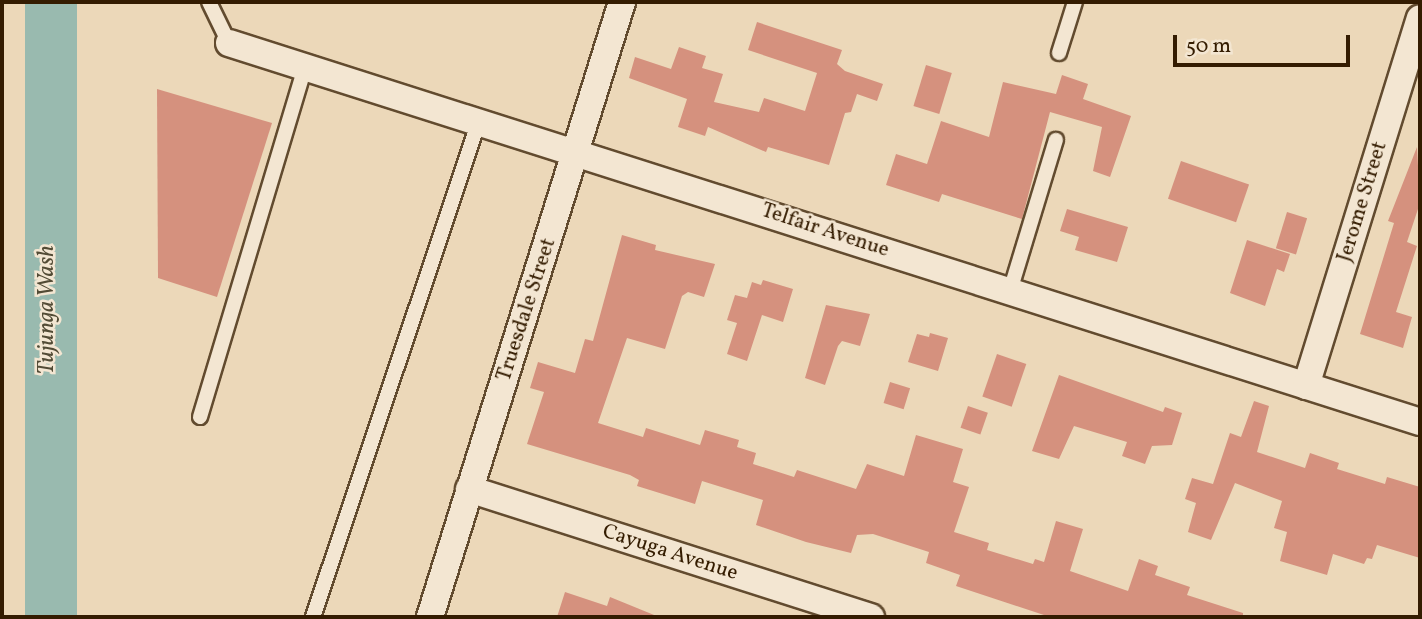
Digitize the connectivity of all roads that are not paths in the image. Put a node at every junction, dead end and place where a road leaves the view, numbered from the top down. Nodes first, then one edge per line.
1 (209, 2) edge
2 (621, 2) edge
3 (1075, 2) edge
4 (1418, 35) edge
5 (229, 43) joint
6 (1059, 53) dead end
7 (305, 67) junction
8 (479, 121) junction
9 (1056, 140) dead end
10 (577, 151) junction
11 (1010, 291) junction
12 (1306, 386) junction
13 (200, 417) dead end
14 (1420, 422) edge
15 (470, 489) junction
16 (313, 617) edge
17 (430, 617) edge
18 (871, 617) edge

1 - 5 lane
2 - 10 street, Truesdale Street
3 - 6 lane
4 - 12 street, Jerome Street
5 - 7 street, Telfair Avenue
7 - 8 street, Telfair Avenue
7 - 13 lane
8 - 10 street, Telfair Avenue
8 - 16 lane
9 - 11 lane
10 - 11 street, Telfair Avenue
10 - 15 street, Truesdale Street
11 - 12 street, Telfair Avenue
12 - 14 street, Telfair Avenue
15 - 17 street, Truesdale Street
15 - 18 street, Cayuga Avenue

